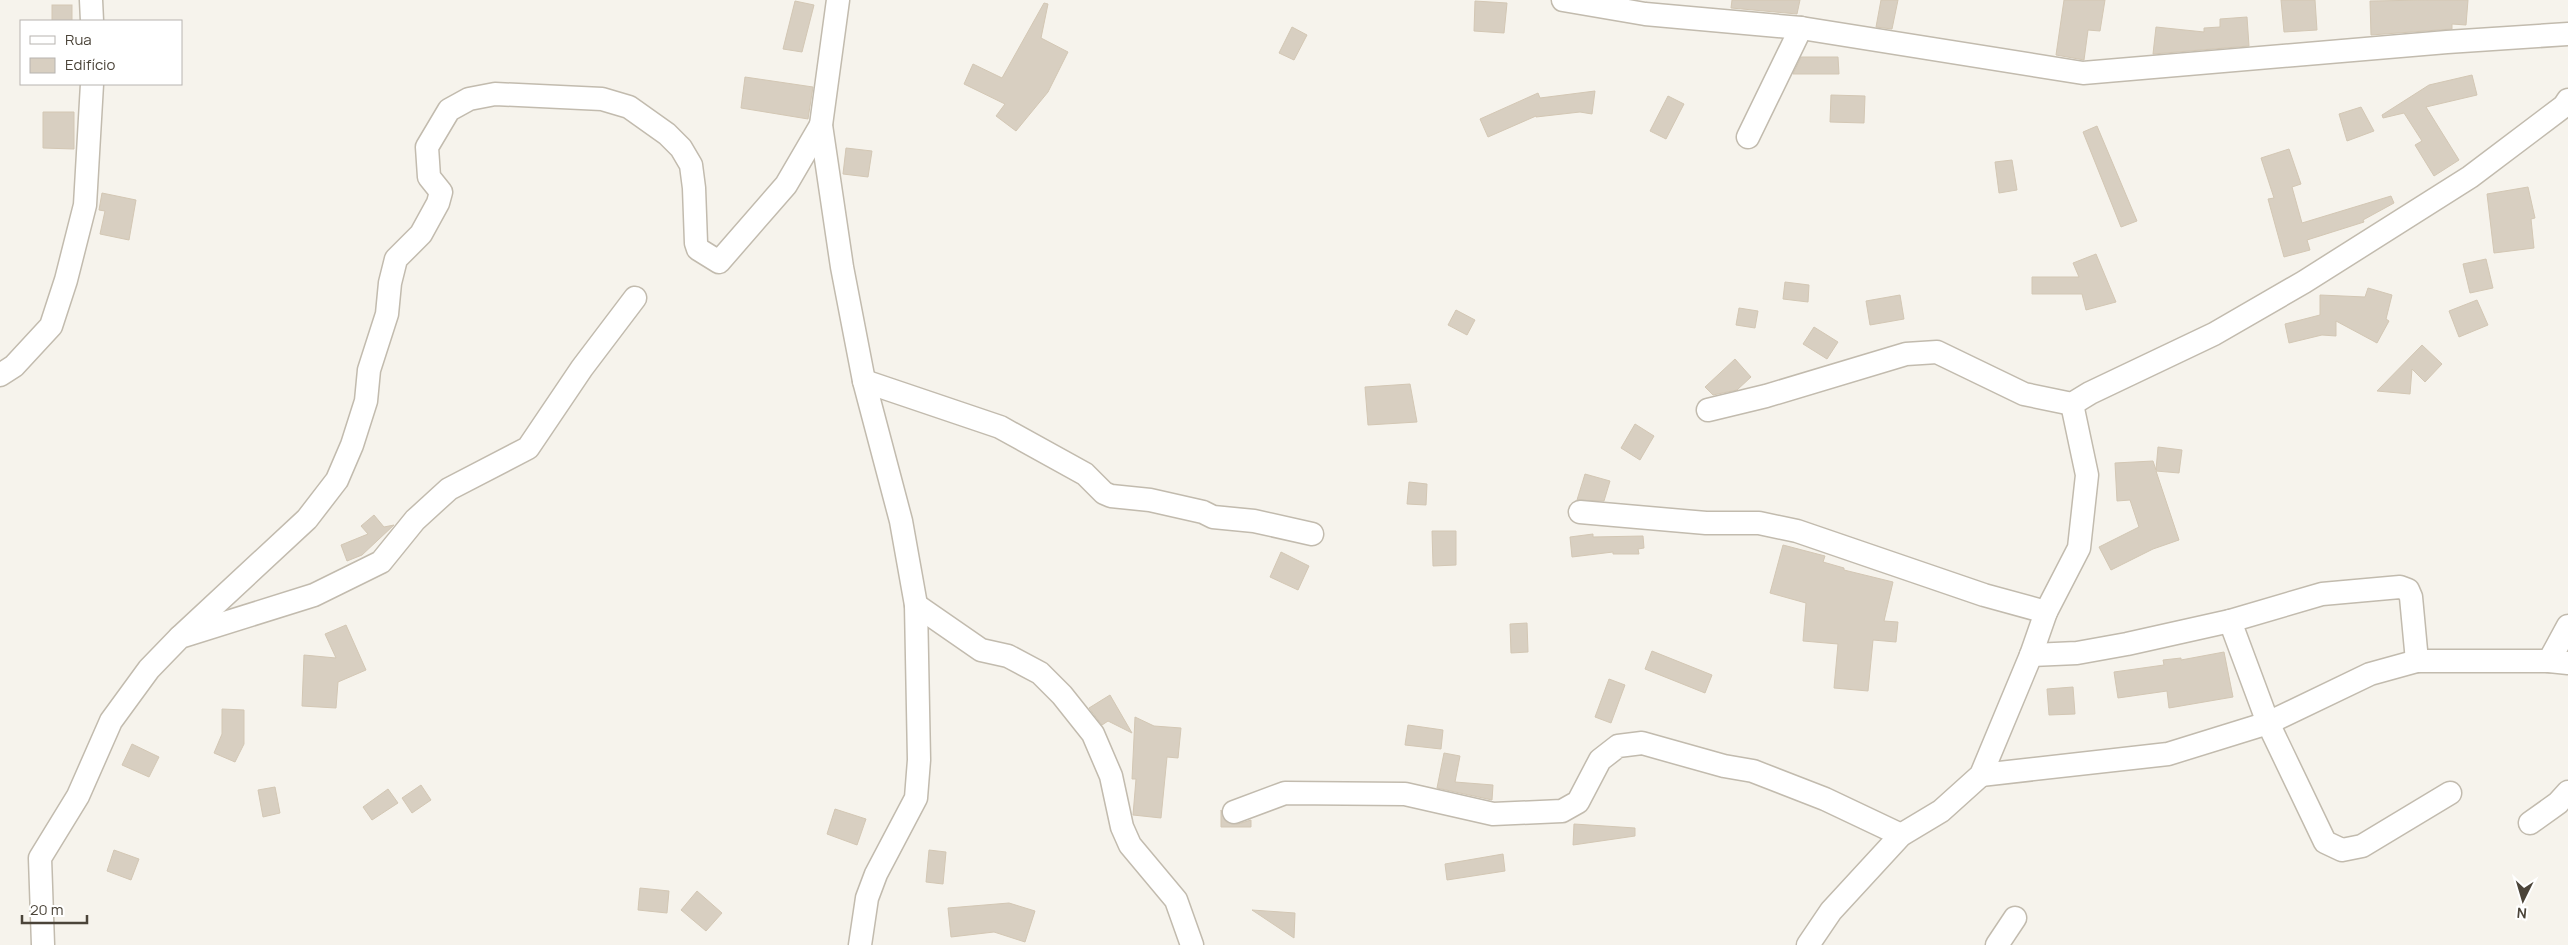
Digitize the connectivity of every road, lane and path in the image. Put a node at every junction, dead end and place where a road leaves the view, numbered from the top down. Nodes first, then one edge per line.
1 (91, 0) edge
2 (838, 0) edge
3 (1563, 0) edge
4 (92, 20) edge
5 (1801, 28) junction
6 (2568, 34) edge
7 (92, 85) edge
8 (2567, 103) edge
9 (821, 126) junction
10 (1748, 137) dead end
11 (635, 298) dead end
12 (0, 375) edge
13 (864, 381) junction
14 (2072, 404) junction
15 (1708, 410) dead end
16 (1580, 512) dead end
17 (1312, 534) dead end
18 (916, 605) junction
19 (2046, 612) junction
20 (2230, 621) junction
21 (2568, 626) edge
22 (180, 637) junction
23 (2031, 655) junction
24 (2417, 662) junction
25 (2559, 662) edge
26 (2268, 723) junction
27 (1980, 775) junction
28 (2568, 792) edge
29 (2450, 793) dead end
30 (1234, 812) dead end
31 (2530, 823) dead end
32 (1901, 835) junction
33 (2015, 918) dead end
34 (43, 945) edge
35 (860, 945) edge
36 (1192, 945) edge
37 (1808, 945) edge
38 (1997, 945) edge

1 - 4 street
2 - 9 street
3 - 5 street
5 - 6 street
5 - 10 street
7 - 12 street
8 - 14 street
9 - 13 street
9 - 22 street
11 - 22 street
13 - 17 street
13 - 18 street
14 - 15 street
14 - 19 street
16 - 19 street
18 - 35 street
18 - 36 street
19 - 23 street
20 - 23 street
20 - 24 street
20 - 26 street
21 - 25 street
22 - 34 street
23 - 27 street
24 - 25 street
24 - 26 street
26 - 27 street
26 - 29 street
27 - 32 street
28 - 31 street
30 - 32 street
32 - 37 street
33 - 38 street

